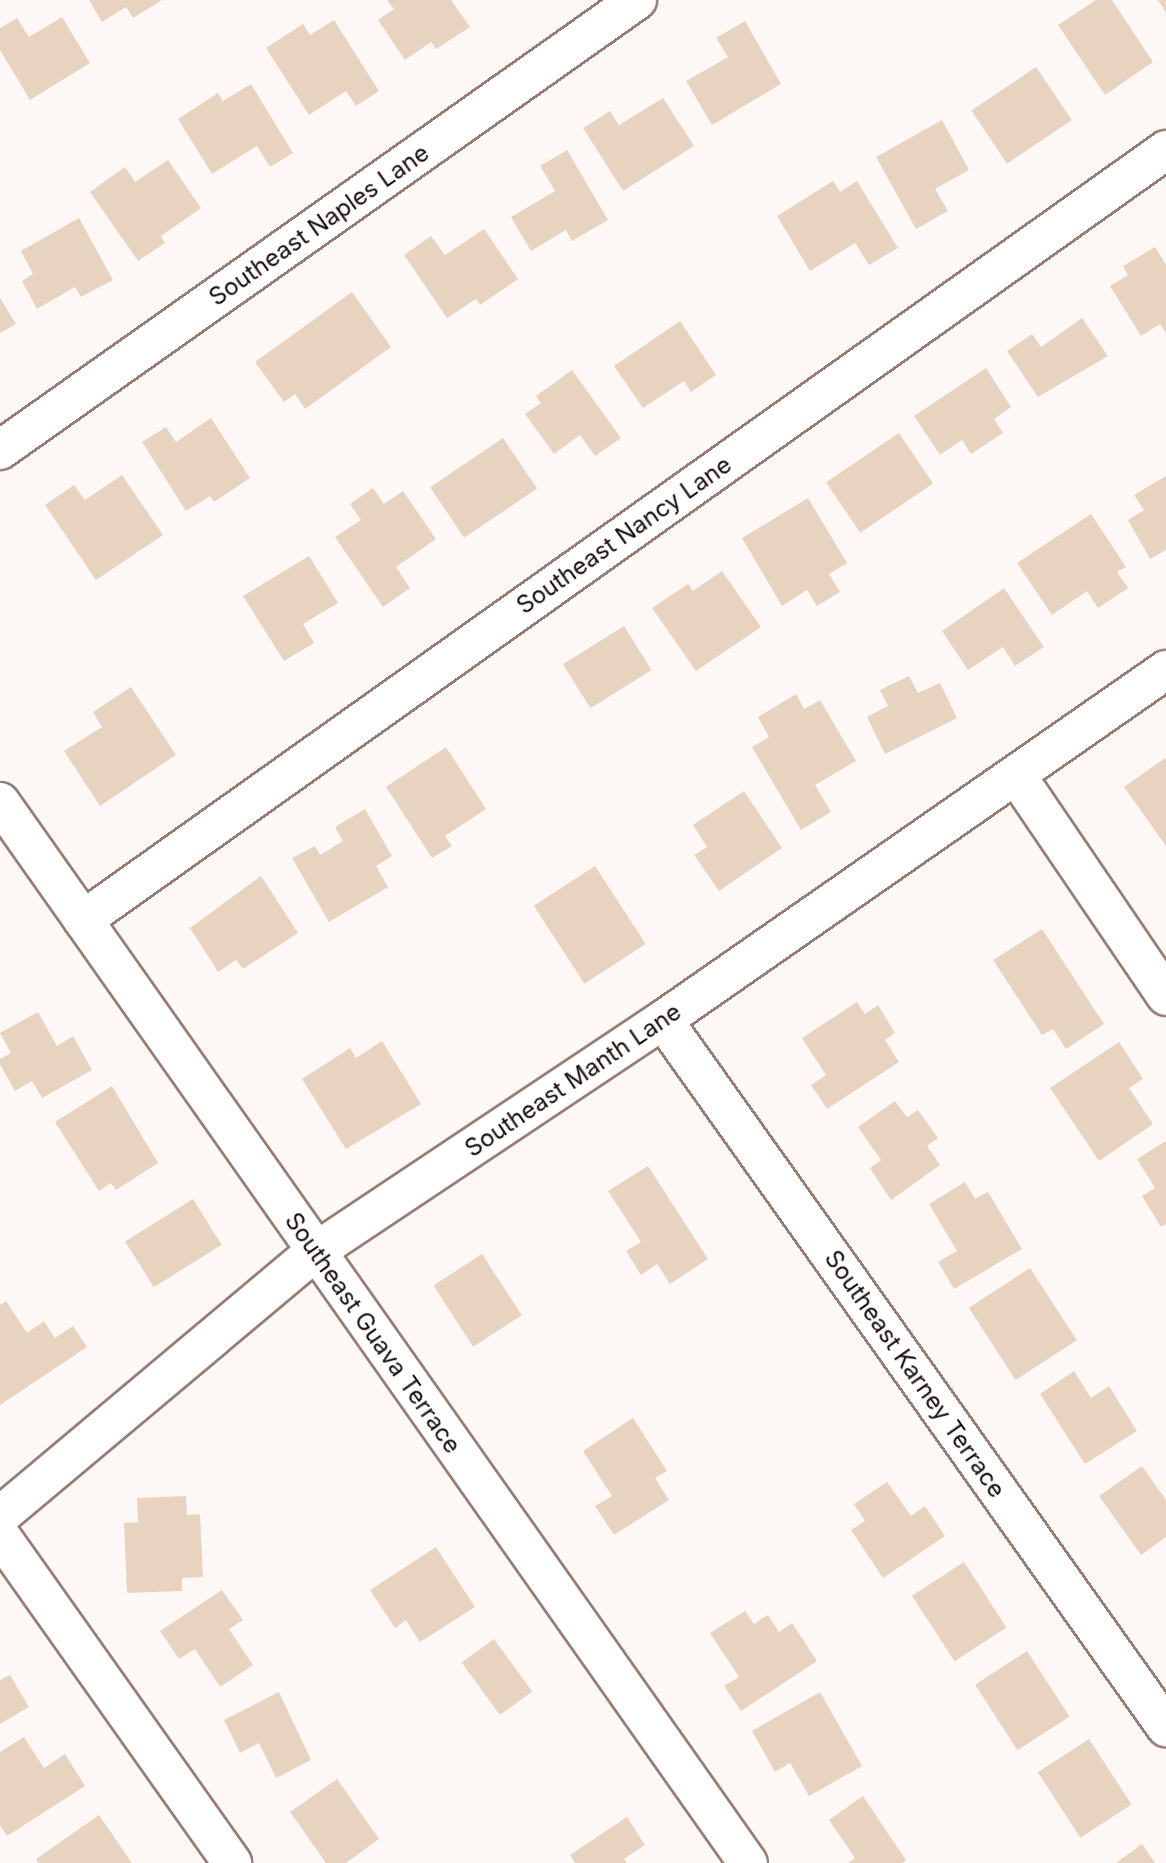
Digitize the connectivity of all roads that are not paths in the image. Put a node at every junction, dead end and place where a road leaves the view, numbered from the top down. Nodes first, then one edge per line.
1 (637, 0) edge
2 (1166, 150) edge
3 (0, 450) edge
4 (1166, 670) edge
5 (1016, 775) junction
6 (0, 802) edge
7 (83, 920) junction
8 (1166, 996) edge
9 (663, 1020) junction
10 (315, 1252) junction
11 (0, 1517) edge
12 (0, 1535) edge
13 (1166, 1727) edge
14 (232, 1863) edge
15 (748, 1863) edge

1 - 3 street, Southeast Naples Lane
2 - 7 street, Southeast Nancy Lane
4 - 5 street, Southeast Manth Lane
5 - 8 street
5 - 9 street, Southeast Manth Lane
6 - 7 street, Southeast Guava Terrace
7 - 10 street, Southeast Guava Terrace
9 - 10 street, Southeast Manth Lane
9 - 13 street, Southeast Karney Terrace
10 - 11 street, Southeast Manth Lane
10 - 15 street, Southeast Guava Terrace
12 - 14 street

